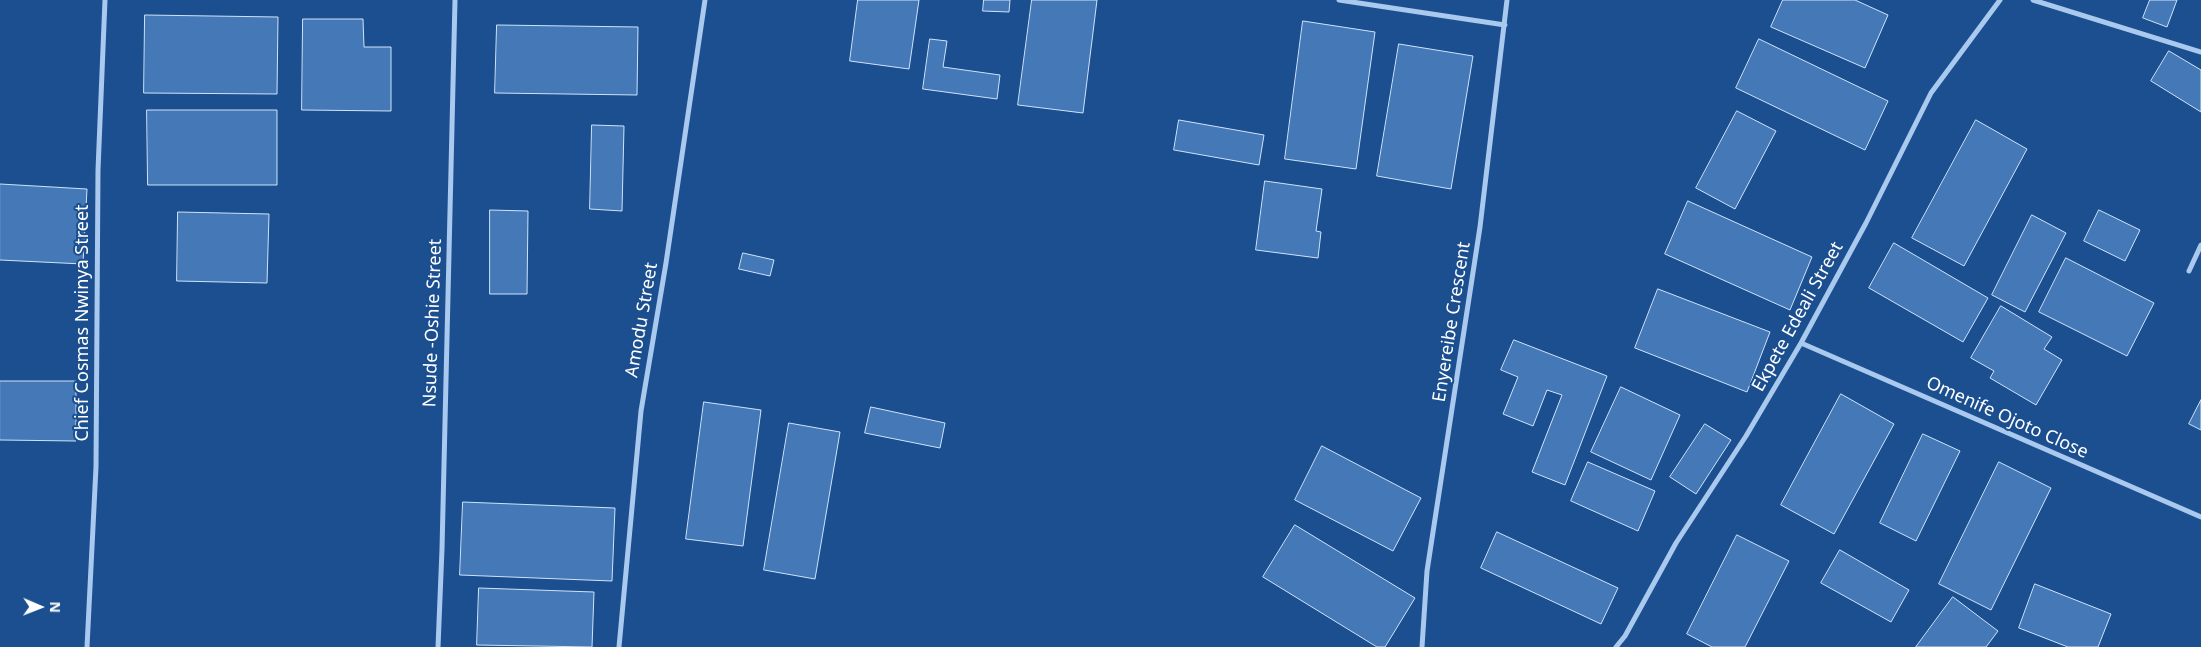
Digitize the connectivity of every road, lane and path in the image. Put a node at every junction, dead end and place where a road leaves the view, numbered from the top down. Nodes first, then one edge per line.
1 (105, 0) edge
2 (455, 0) edge
3 (705, 0) edge
4 (1339, 0) edge
5 (1507, 0) edge
6 (2000, 0) edge
7 (2033, 0) edge
8 (1505, 25) junction
9 (2201, 52) edge
10 (2201, 246) edge
11 (2189, 271) dead end
12 (1801, 344) junction
13 (2201, 518) edge
14 (87, 647) edge
15 (438, 647) edge
16 (619, 647) edge
17 (1422, 647) edge
18 (1616, 647) edge

1 - 14 street, Chief Cosmas Nwinya Street
2 - 15 street, Nsude -Oshie Street
3 - 16 street, Amodu Street
4 - 8 street
5 - 8 street, Enyereibe Crescent
6 - 12 street, Ekpete Edeali Street
7 - 9 street
8 - 17 street, Enyereibe Crescent
10 - 11 street
12 - 13 street, Omenife Ojoto Close
12 - 18 street, Ekpete Edeali Street

